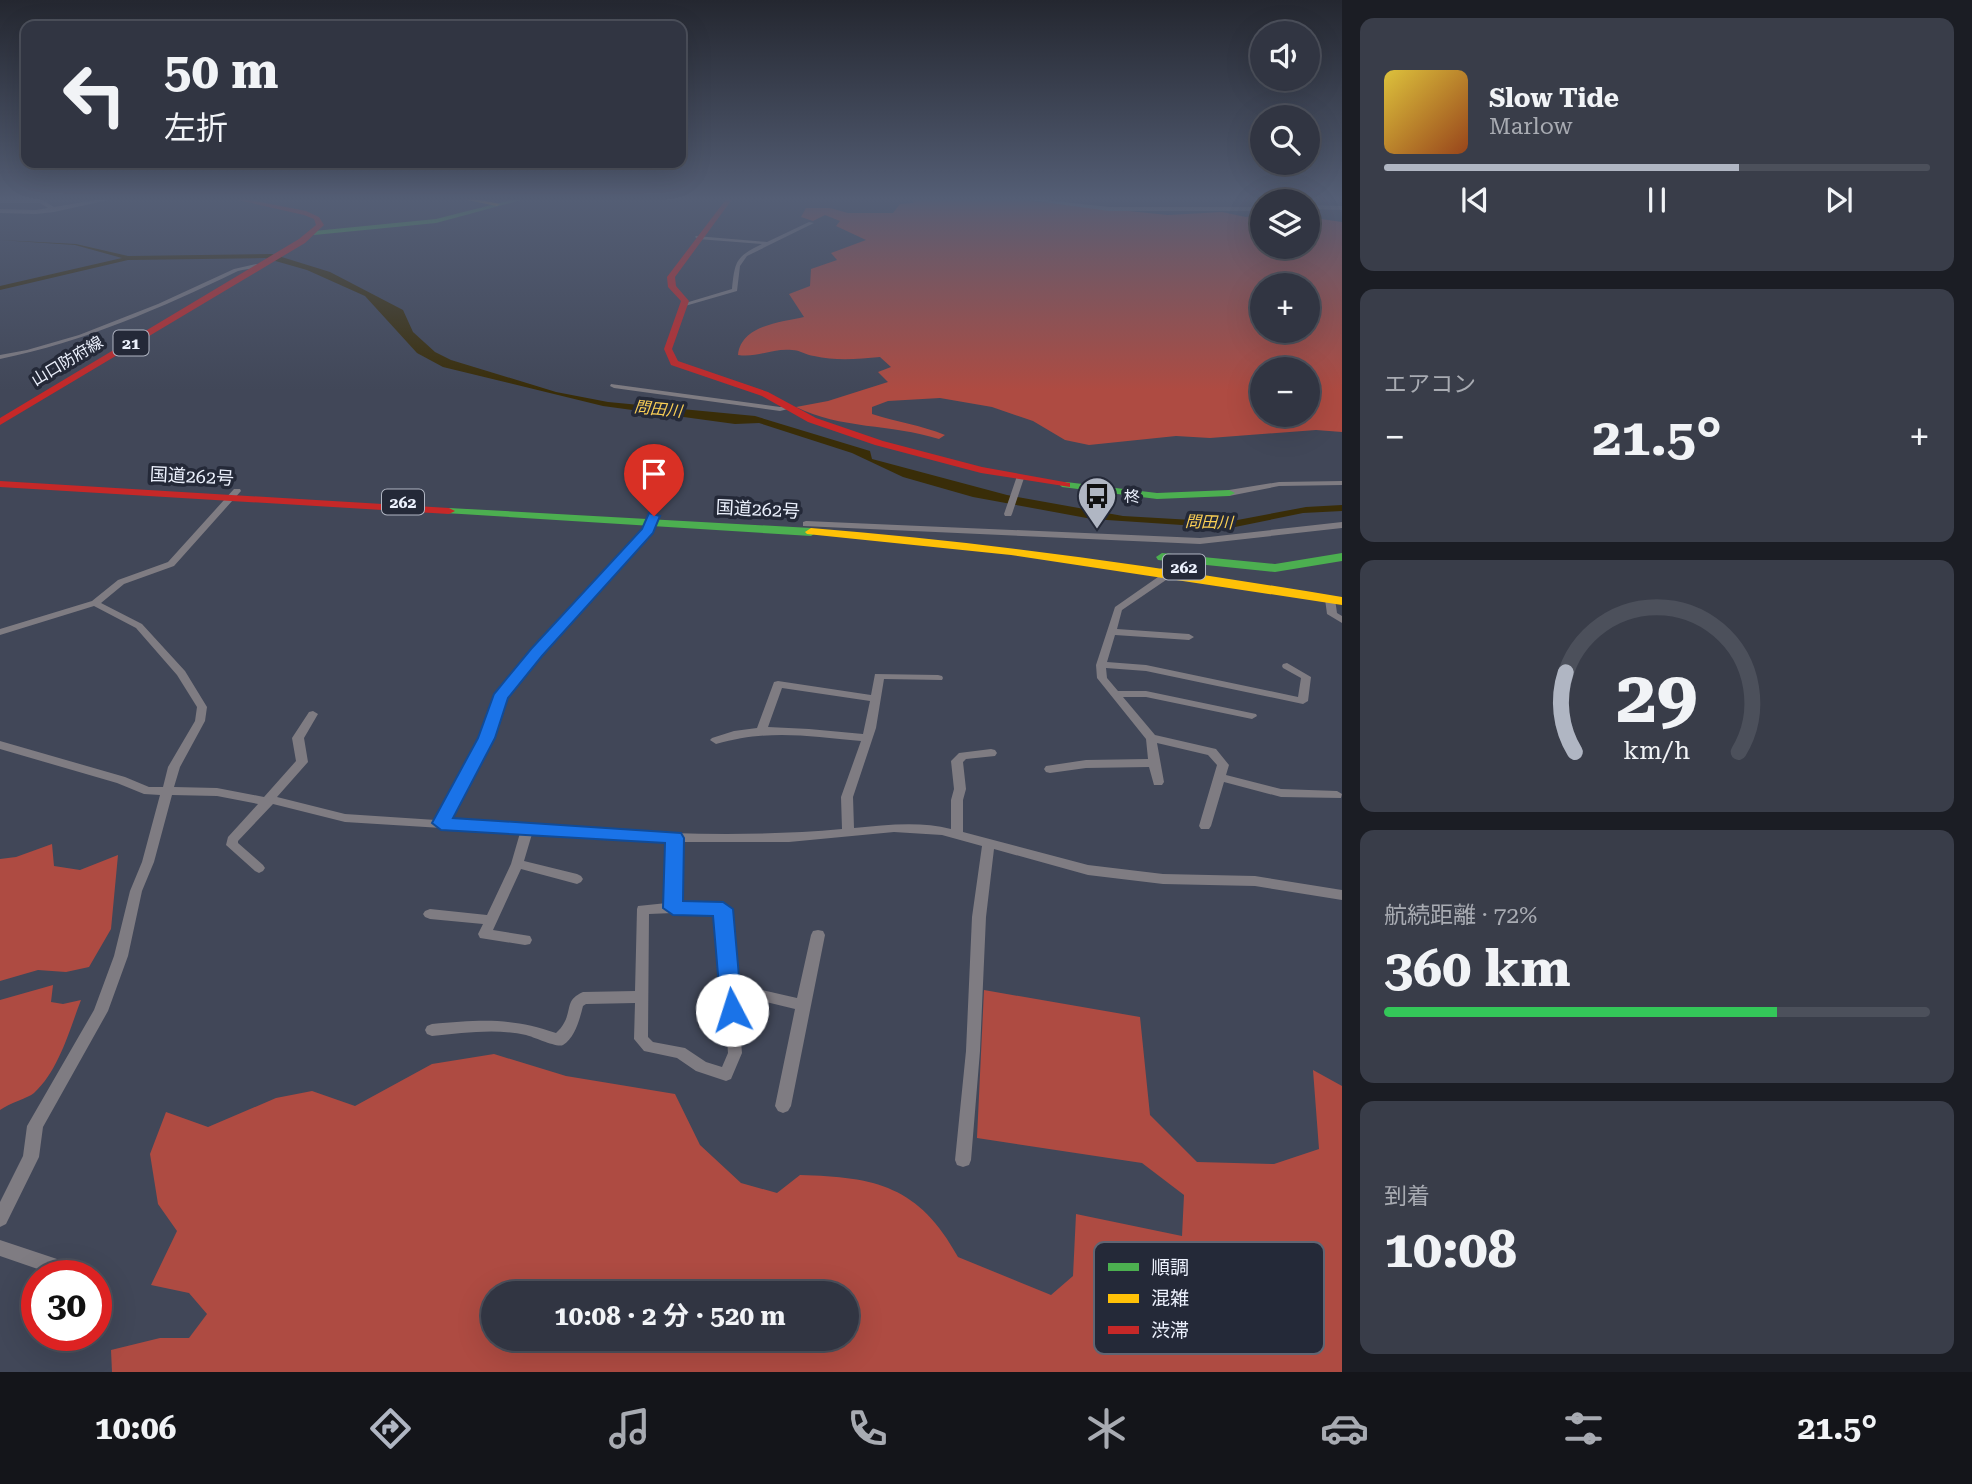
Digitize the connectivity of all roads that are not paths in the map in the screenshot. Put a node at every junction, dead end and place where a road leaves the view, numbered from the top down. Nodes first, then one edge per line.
1 (268, 262) edge
2 (682, 262) edge
3 (738, 262) edge
4 (263, 265) junction
5 (685, 304) junction
6 (0, 357) edge
7 (614, 386) dead end
8 (788, 408) junction
9 (0, 422) edge
10 (0, 476) edge
11 (1019, 479) junction
12 (1342, 483) edge
13 (0, 484) edge
14 (1229, 493) joint
15 (234, 494) junction
16 (1008, 512) dead end
17 (652, 520) junction
18 (806, 524) junction
19 (1342, 525) edge
20 (1026, 543) junction
21 (1342, 557) edge
22 (1163, 570) junction
23 (1337, 601) edge
24 (94, 603) junction
25 (1342, 620) edge
26 (0, 632) edge
27 (1112, 632) junction
28 (1189, 637) dead end
29 (1101, 665) junction
30 (1287, 666) dead end
31 (938, 678) dead end
32 (1115, 694) junction
33 (875, 699) junction
34 (313, 714) dead end
35 (1252, 716) dead end
36 (762, 729) junction
37 (866, 738) junction
38 (1151, 738) junction
39 (716, 740) dead end
40 (0, 745) edge
41 (991, 753) dead end
42 (1154, 764) junction
43 (1051, 769) dead end
44 (1221, 777) junction
45 (1158, 782) dead end
46 (167, 791) junction
47 (1337, 795) dead end
48 (269, 801) junction
49 (441, 823) junction
50 (1205, 826) dead end
51 (527, 830) junction
52 (848, 831) junction
53 (957, 835) junction
54 (674, 838) junction
55 (988, 844) junction
56 (517, 864) junction
57 (259, 868) dead end
58 (577, 879) dead end
59 (1342, 895) edge
60 (673, 908) junction
61 (430, 914) dead end
62 (491, 920) junction
63 (818, 935) dead end
64 (525, 940) dead end
65 (730, 988) junction
66 (640, 998) junction
67 (803, 1005) junction
68 (432, 1030) dead end
69 (783, 1107) dead end
70 (962, 1160) dead end
71 (0, 1219) edge
72 (0, 1248) edge
73 (36, 1260) edge

1 - 4 main road, 山口防府線 / 21
2 - 5 main road
3 - 5 street
4 - 6 street
4 - 9 main road, 山口防府線 / 21
5 - 8 main road
7 - 8 street
8 - 11 main road
10 - 15 main road, 国道262号 / 262
11 - 14 main road
11 - 16 street
12 - 14 street
13 - 15 main road, 国道262号 / 262
15 - 17 main road, 国道262号 / 262
15 - 24 street
17 - 18 main road, 国道262号 / 262
17 - 22 main road, 国道262号 / 262
17 - 49 street
18 - 19 street
18 - 20 main road, 国道262号 / 262
20 - 21 main road
20 - 23 main road, 国道262号 / 262
22 - 23 main road, 国道262号 / 262
22 - 27 street
23 - 25 street
24 - 26 street
24 - 46 street
27 - 28 street
27 - 29 street
29 - 30 street
29 - 32 street
31 - 33 street
32 - 35 street
32 - 38 street
33 - 36 street
33 - 37 street
34 - 48 street
36 - 37 street
36 - 39 street
37 - 52 street
38 - 42 street
38 - 44 street
40 - 46 street
41 - 53 street
42 - 43 street
42 - 45 street
44 - 47 street
44 - 50 street
46 - 48 street
46 - 71 street
48 - 49 street
48 - 57 street
49 - 51 street
51 - 54 street
51 - 56 street
52 - 53 street
52 - 54 street
53 - 55 street
54 - 60 street
55 - 59 street
55 - 70 street
56 - 58 street
56 - 62 street
60 - 65 street
60 - 66 street
61 - 62 street
62 - 64 street
63 - 67 street
65 - 66 street
65 - 67 street
66 - 68 street
67 - 69 street
72 - 73 street

